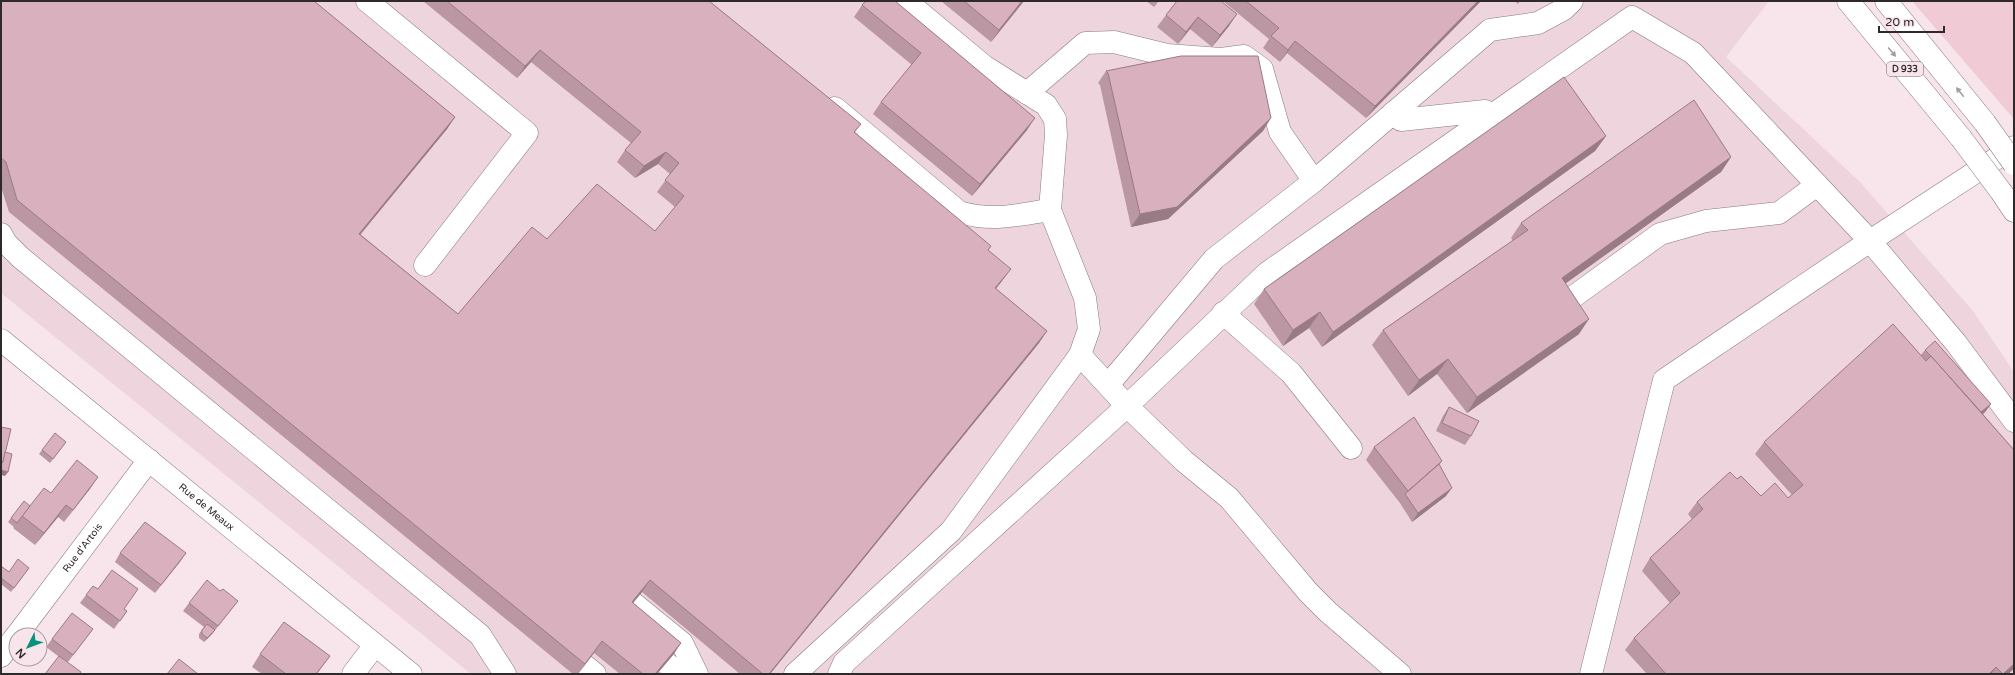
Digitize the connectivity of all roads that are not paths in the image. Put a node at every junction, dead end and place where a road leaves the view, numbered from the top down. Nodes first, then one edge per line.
1 (367, 1) edge
2 (906, 1) edge
3 (1572, 1) edge
4 (1848, 1) edge
5 (1886, 1) edge
6 (1027, 93) junction
7 (818, 94) edge
8 (1393, 113) junction
9 (1490, 116) junction
10 (2014, 147) edge
11 (2014, 164) edge
12 (1314, 181) junction
13 (1816, 184) junction
14 (1050, 210) junction
15 (2014, 211) edge
16 (1, 234) edge
17 (1870, 241) junction
18 (425, 265) dead end
19 (1573, 297) edge
20 (1223, 314) junction
21 (1, 340) edge
22 (1080, 355) junction
23 (1108, 385) junction
24 (1127, 406) junction
25 (2014, 421) edge
26 (1352, 448) dead end
27 (149, 460) junction
28 (634, 602) edge
29 (22, 627) edge
30 (375, 645) junction
31 (8, 646) edge
32 (1, 656) edge
33 (353, 674) edge
34 (411, 674) edge
35 (505, 674) edge
36 (697, 674) edge
37 (795, 674) edge
38 (839, 674) edge
39 (1400, 674) edge
40 (1591, 674) edge

1 - 18 main road
2 - 6 main road
3 - 8 main road
4 -> 15 main road, D 933, bridge
11 -> 5 main road, D 933, bridge
6 - 12 main road
6 - 14 main road
7 - 14 main road
8 - 9 main road
8 - 12 main road
9 - 13 main road
9 - 20 main road
10 - 17 main road
12 - 23 main road
13 - 17 main road
13 - 19 main road
14 - 22 main road
16 - 35 main road
17 - 25 main road
17 - 40 main road
20 - 24 main road
20 - 26 main road
21 - 27 main road, Rue de Meaux
22 - 23 main road
22 - 37 main road
23 - 24 main road
24 - 38 main road
24 - 39 main road
27 - 29 main road, Rue d'Artois
27 - 30 main road, Rue de Meaux
28 - 36 main road
30 - 33 main road
30 - 34 main road, Rue de Meaux
31 - 32 main road, Rue d'Artois

